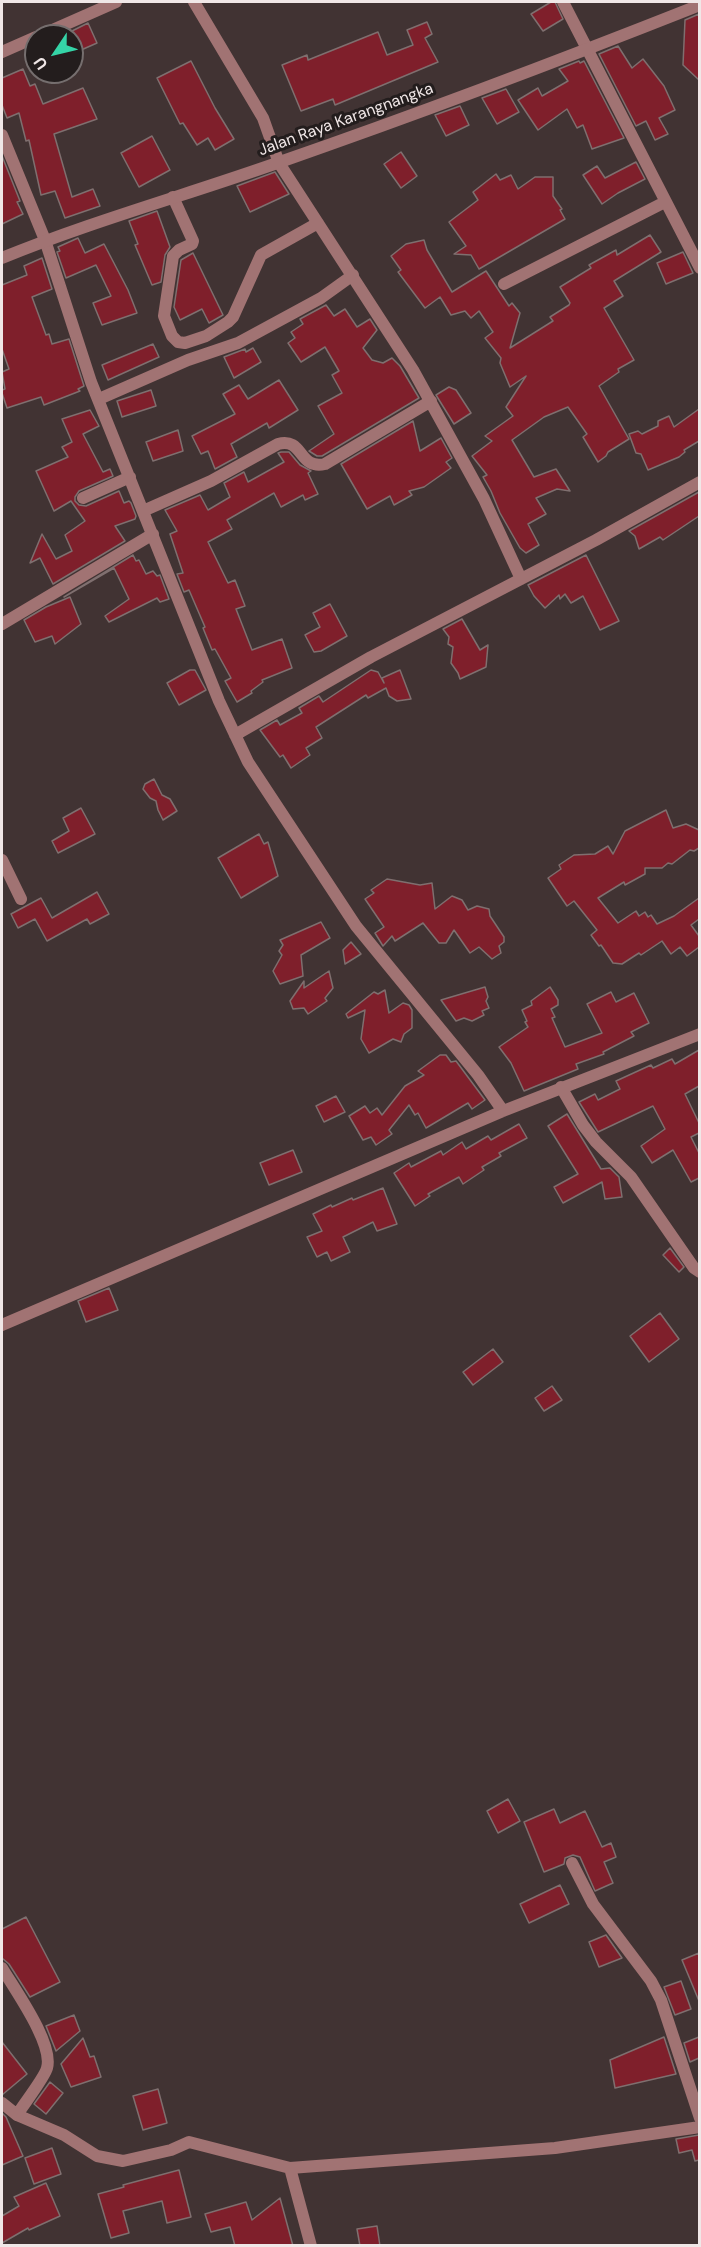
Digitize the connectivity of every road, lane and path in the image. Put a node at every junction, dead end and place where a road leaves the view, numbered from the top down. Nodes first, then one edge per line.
1 (116, 2) edge
2 (194, 2) edge
3 (563, 2) edge
4 (699, 5) edge
5 (67, 24) edge
6 (24, 43) edge
7 (587, 50) junction
8 (2, 52) edge
9 (2, 135) edge
10 (279, 162) junction
11 (173, 197) junction
12 (665, 202) junction
13 (318, 224) junction
14 (45, 240) junction
15 (2, 258) edge
16 (699, 268) edge
17 (353, 275) junction
18 (504, 284) dead end
19 (99, 399) junction
20 (430, 401) junction
21 (130, 477) junction
22 (699, 482) edge
23 (83, 498) dead end
24 (143, 511) junction
25 (153, 534) junction
26 (521, 579) junction
27 (2, 624) edge
28 (235, 735) junction
29 (2, 860) edge
30 (21, 899) dead end
31 (699, 1034) edge
32 (561, 1087) junction
33 (502, 1110) junction
34 (699, 1272) edge
35 (2, 1325) edge
36 (572, 1863) dead end
37 (2, 1968) edge
38 (2, 2103) edge
39 (17, 2115) junction
40 (699, 2118) edge
41 (699, 2127) edge
42 (290, 2168) junction
43 (311, 2246) edge

1 - 5 street
2 - 10 street
3 - 7 street
4 - 7 street, Jalan Raya Karangnangka
6 - 8 street
7 - 10 street, Jalan Raya Karangnangka
7 - 12 street
9 - 14 street
10 - 11 street, Jalan Raya Karangnangka
10 - 13 street
11 - 13 street
11 - 14 street, Jalan Raya Karangnangka
12 - 16 street
12 - 18 street
13 - 17 street
14 - 15 street, Jalan Raya Karangnangka
14 - 19 street
17 - 19 street
17 - 20 street
19 - 21 street
20 - 24 street
20 - 26 street
21 - 23 street
21 - 24 street
22 - 26 street
24 - 25 street
25 - 27 street
25 - 28 street
26 - 28 street
28 - 33 street
29 - 30 street
31 - 32 street
32 - 33 street
32 - 34 street
33 - 35 street
36 - 40 street
37 - 39 street
38 - 39 street
39 - 42 street
41 - 42 street
42 - 43 street

